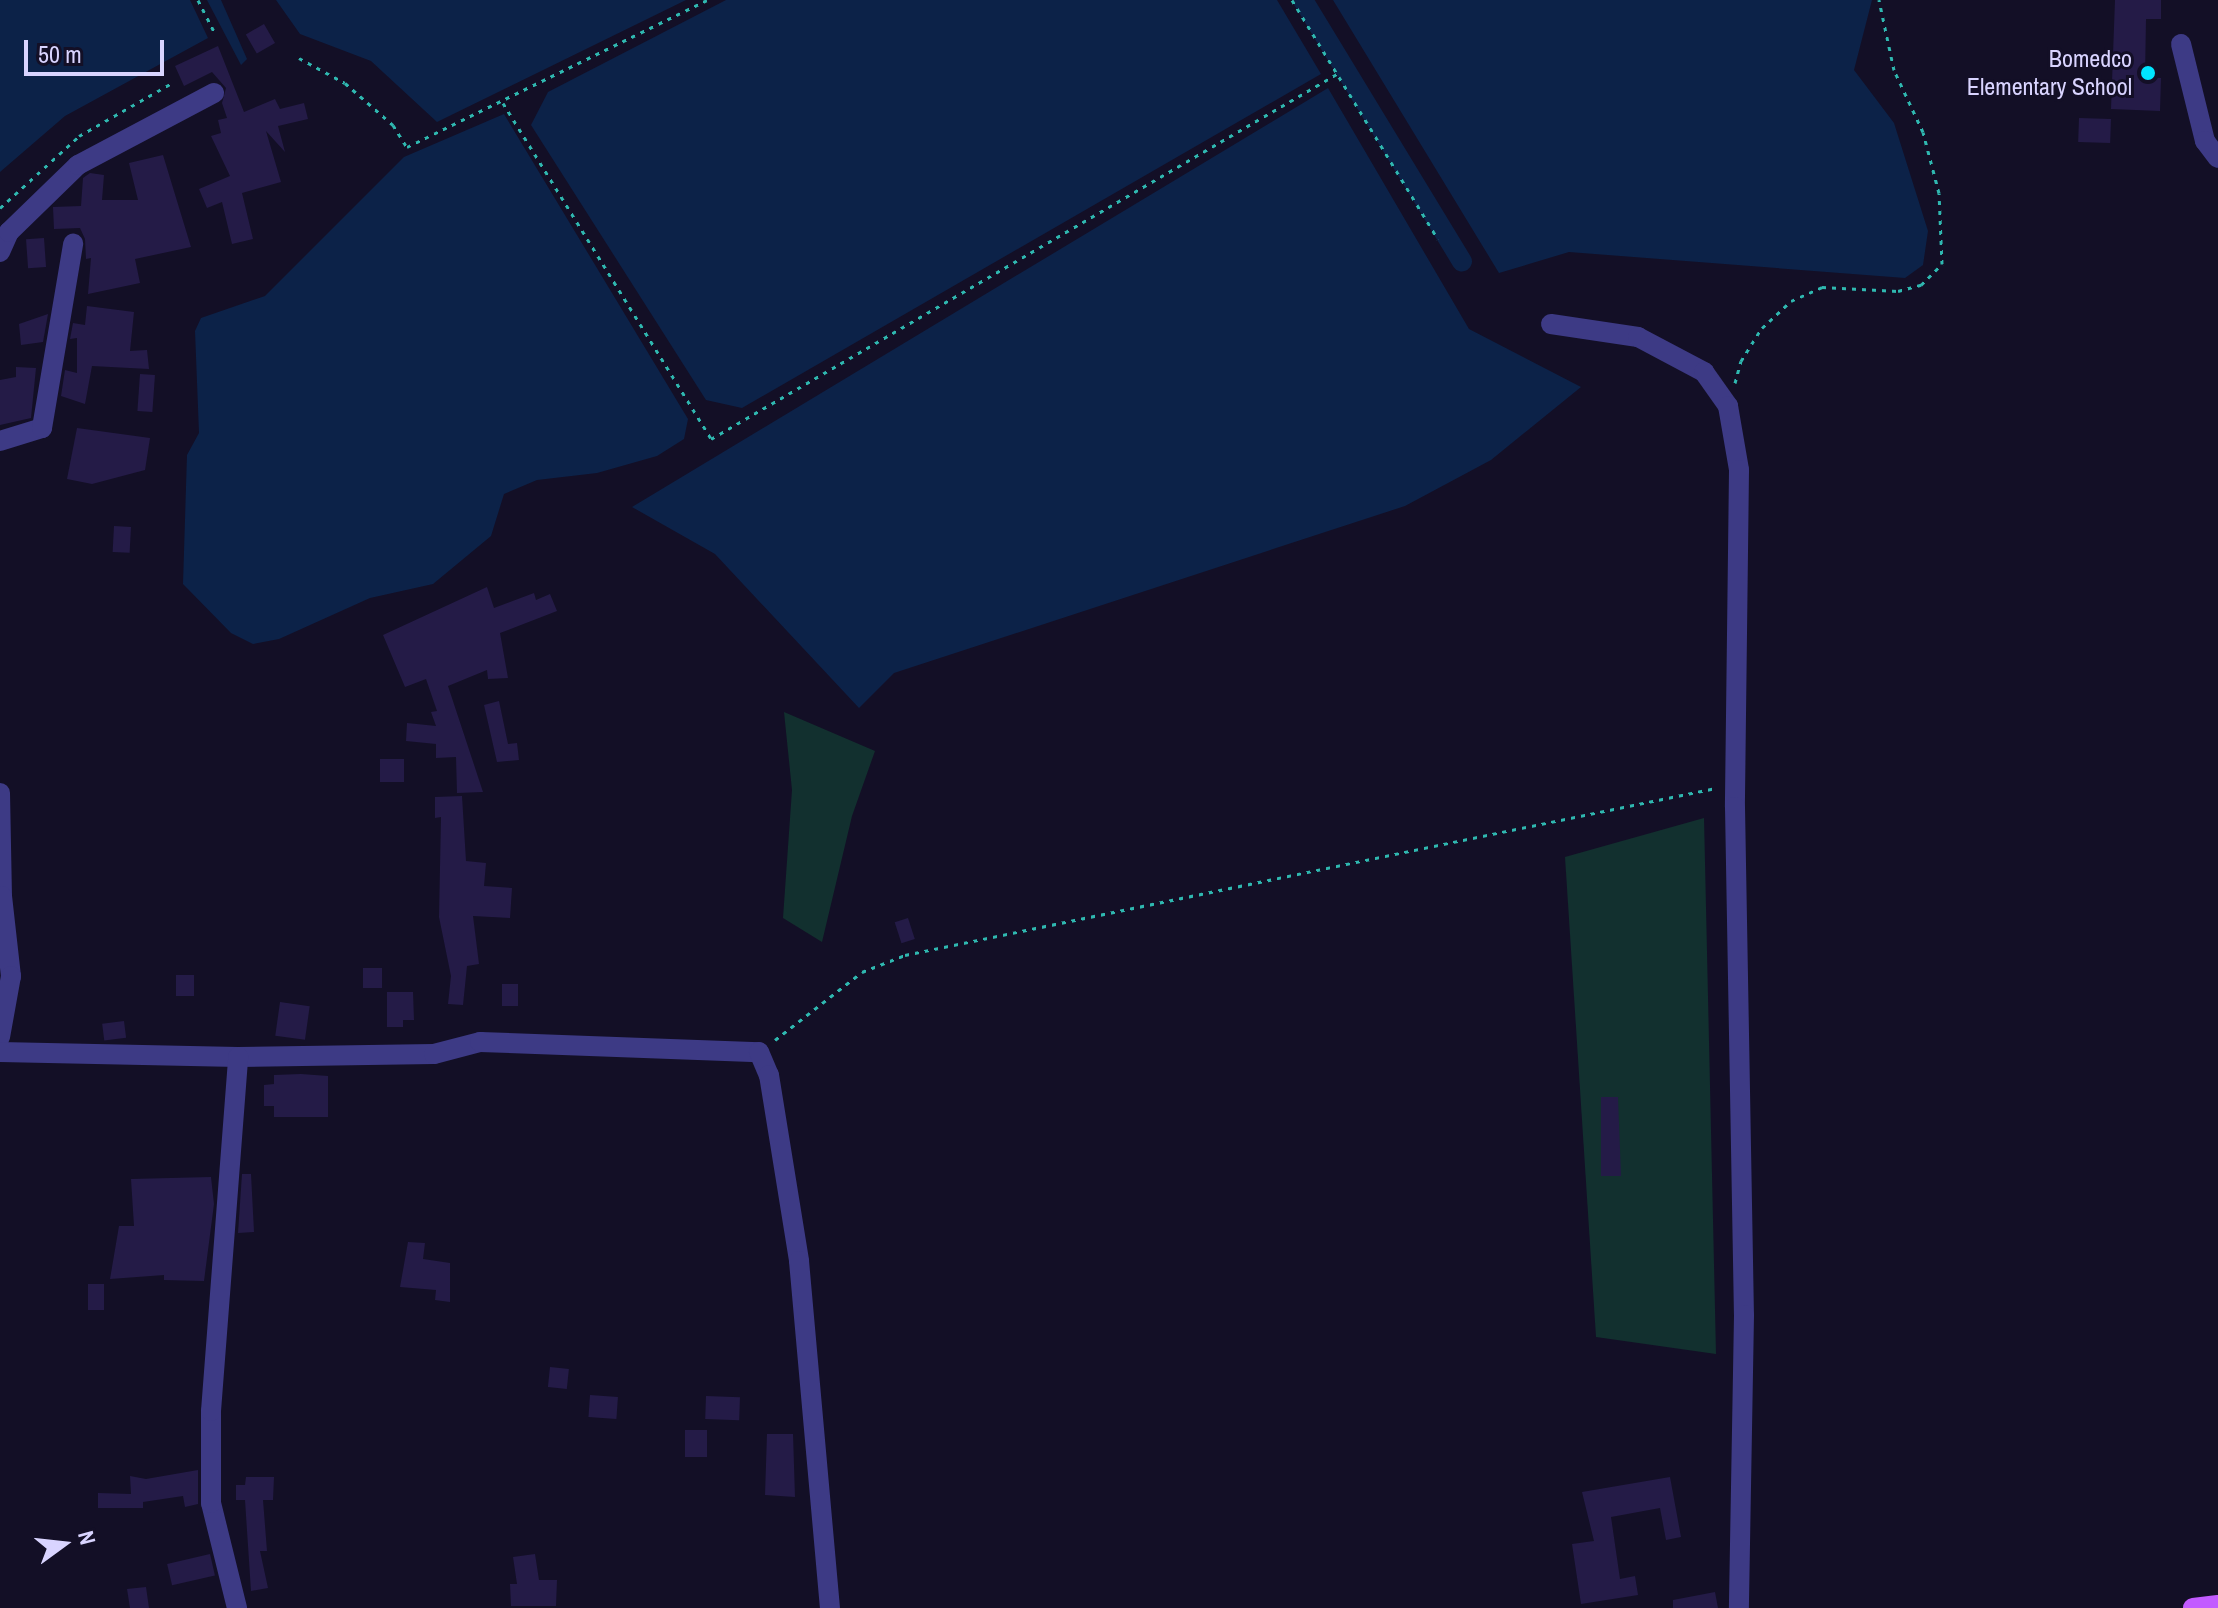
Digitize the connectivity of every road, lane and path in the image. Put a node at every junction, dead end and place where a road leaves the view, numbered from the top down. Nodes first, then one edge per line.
1 (198, 0) edge
2 (707, 0) edge
3 (1292, 0) edge
4 (1879, 0) edge
5 (216, 35) dead end
6 (2181, 44) dead end
7 (299, 58) dead end
8 (1337, 74) junction
9 (172, 83) dead end
10 (214, 93) dead end
11 (503, 103) junction
12 (2218, 158) edge
13 (0, 208) edge
14 (1438, 239) dead end
15 (73, 244) dead end
16 (0, 252) edge
17 (1551, 324) dead end
18 (1728, 406) junction
19 (0, 441) edge
20 (1736, 784) junction
21 (0, 793) edge
22 (0, 1037) edge
23 (0, 1052) edge
24 (759, 1052) junction
25 (238, 1057) junction
26 (2218, 1605) edge
27 (237, 1608) edge
28 (830, 1608) edge
29 (1739, 1608) edge
30 (2193, 1608) edge

1 - 5 path
2 - 11 path
3 - 8 path
4 - 18 path
6 - 12 street
7 - 11 path
8 - 11 path
8 - 14 path
9 - 13 path
10 - 16 street
15 - 19 street
17 - 18 street
18 - 20 street
20 - 24 path
20 - 29 street
21 - 22 street
23 - 25 street
24 - 25 street
24 - 28 street
25 - 27 street
26 - 30 main road

